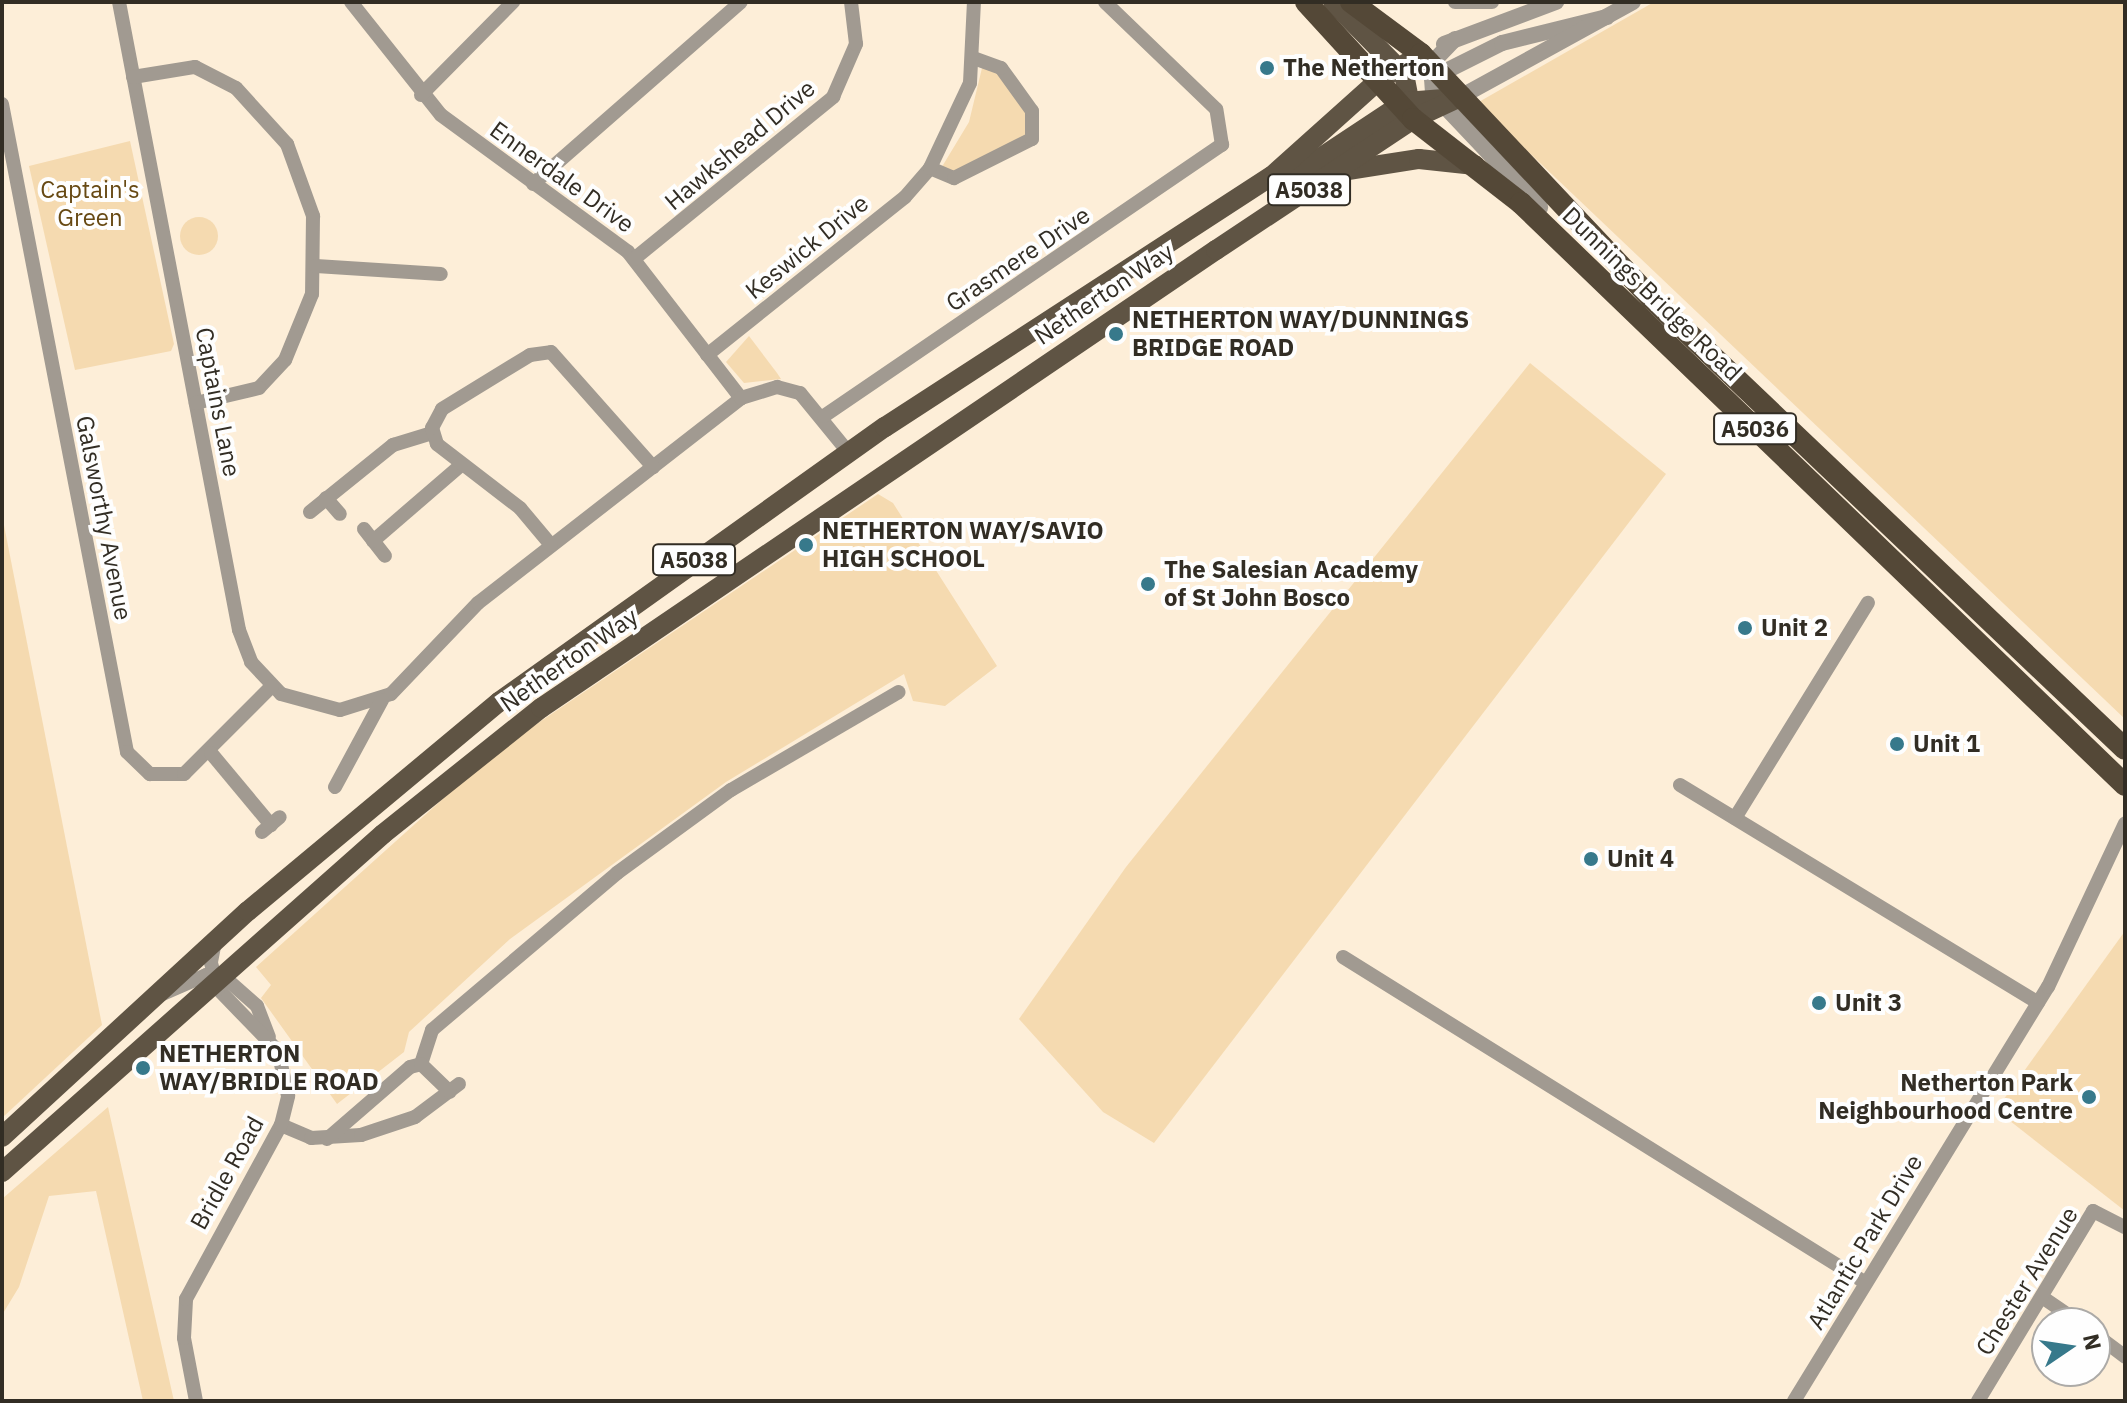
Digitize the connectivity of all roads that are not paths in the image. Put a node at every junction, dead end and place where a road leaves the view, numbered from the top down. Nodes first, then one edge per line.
1 (119, 2) edge
2 (351, 2) edge
3 (513, 2) edge
4 (741, 2) edge
5 (851, 2) edge
6 (974, 2) edge
7 (1105, 2) edge
8 (1306, 2) edge
9 (1333, 2) edge
10 (1351, 2) edge
11 (1455, 2) edge
12 (1492, 2) edge
13 (1556, 2) edge
14 (1633, 2) edge
15 (1607, 17) junction
16 (973, 58) junction
17 (133, 77) junction
18 (1443, 86) junction
19 (421, 95) junction
20 (1400, 97) junction
21 (2, 104) edge
22 (1475, 165) junction
23 (930, 168) junction
24 (1333, 174) junction
25 (533, 184) junction
26 (1241, 196) junction
27 (1575, 257) junction
28 (634, 259) junction
29 (316, 266) junction
30 (441, 274) dead end
31 (707, 355) junction
32 (741, 398) junction
33 (196, 403) junction
34 (824, 416) junction
35 (432, 433) junction
36 (849, 453) junction
37 (461, 465) junction
38 (653, 467) junction
39 (326, 498) junction
40 (310, 512) dead end
41 (340, 514) dead end
42 (551, 545) junction
43 (385, 556) dead end
44 (1868, 603) dead end
45 (272, 686) junction
46 (899, 692) dead end
47 (382, 699) junction
48 (2125, 749) edge
49 (211, 753) junction
50 (1680, 785) dead end
51 (2125, 785) edge
52 (335, 787) dead end
53 (1735, 818) junction
54 (2125, 823) edge
55 (271, 825) dead end
56 (2120, 854) edge
57 (215, 941) junction
58 (1343, 957) dead end
59 (217, 978) junction
60 (156, 997) junction
61 (2038, 1003) junction
62 (421, 1064) junction
63 (281, 1125) junction
64 (2, 1137) edge
65 (327, 1139) junction
66 (2, 1172) edge
67 (2125, 1227) edge
68 (1866, 1283) junction
69 (2042, 1297) junction
70 (2057, 1307) edge
71 (196, 1401) edge
72 (1794, 1401) edge
73 (1978, 1401) edge

1 - 17 street, Captains Lane
2 - 19 street, Ennerdale Drive
3 - 19 street
4 - 25 street
5 - 28 street, Hawkshead Drive
6 - 16 street, Keswick Drive
7 - 34 street, Grasmere Drive
8 - 20 highway, A5036
9 - 20 main road
10 - 18 highway, A5036
11 - 12 street
13 - 18 street
14 - 15 street
15 - 18 street
15 - 18 street
16 - 23 street, Keswick Drive
16 - 23 street
17 - 29 street
17 - 33 street, Captains Lane
18 - 20 main road
18 - 20 main road
18 - 27 street
18 - 48 highway, Dunnings Bridge Road / A5036
19 - 25 street, Ennerdale Drive
20 - 22 highway, Dunnings Bridge Road / A5036
20 - 24 main road, Netherton Way / A5038
20 - 26 main road, Netherton Way / A5038
20 - 26 main road
21 - 49 street, Galsworthy Avenue
22 - 24 main road
22 - 27 highway, Dunnings Bridge Road / A5036
23 - 31 street, Keswick Drive
24 - 59 main road, Netherton Way / A5038
25 - 28 street, Ennerdale Drive
26 - 36 main road, Netherton Way / A5038
27 - 51 highway, Dunnings Bridge Road / A5036
28 - 31 street, Ennerdale Drive
29 - 30 street
29 - 33 street
31 - 32 street, Ennerdale Drive
32 - 34 street
32 - 38 street
33 - 45 street, Captains Lane
34 - 36 street
35 - 37 street
35 - 38 street
35 - 39 street
36 - 57 main road, Netherton Way / A5038
37 - 42 street
37 - 43 street
38 - 42 street
39 - 40 street
39 - 41 street
42 - 47 street
44 - 53 street
45 - 47 street
45 - 49 street, Galsworthy Avenue
46 - 62 street
47 - 52 street
49 - 55 street
50 - 53 street
53 - 61 street
54 - 56 street, Atlantic Park Drive
56 - 61 street, Atlantic Park Drive
57 - 59 street
57 - 60 main road, Netherton Way / A5038
58 - 68 street
59 - 60 street
59 - 63 street, Bridle Road
59 - 66 main road, Netherton Way / A5038
60 - 64 main road, Netherton Way / A5038
61 - 68 street, Atlantic Park Drive
62 - 65 street
62 - 65 street
63 - 65 street
63 - 71 street, Bridle Road
67 - 69 street, Chester Avenue
68 - 72 street, Atlantic Park Drive
69 - 70 street
69 - 73 street, Chester Avenue

